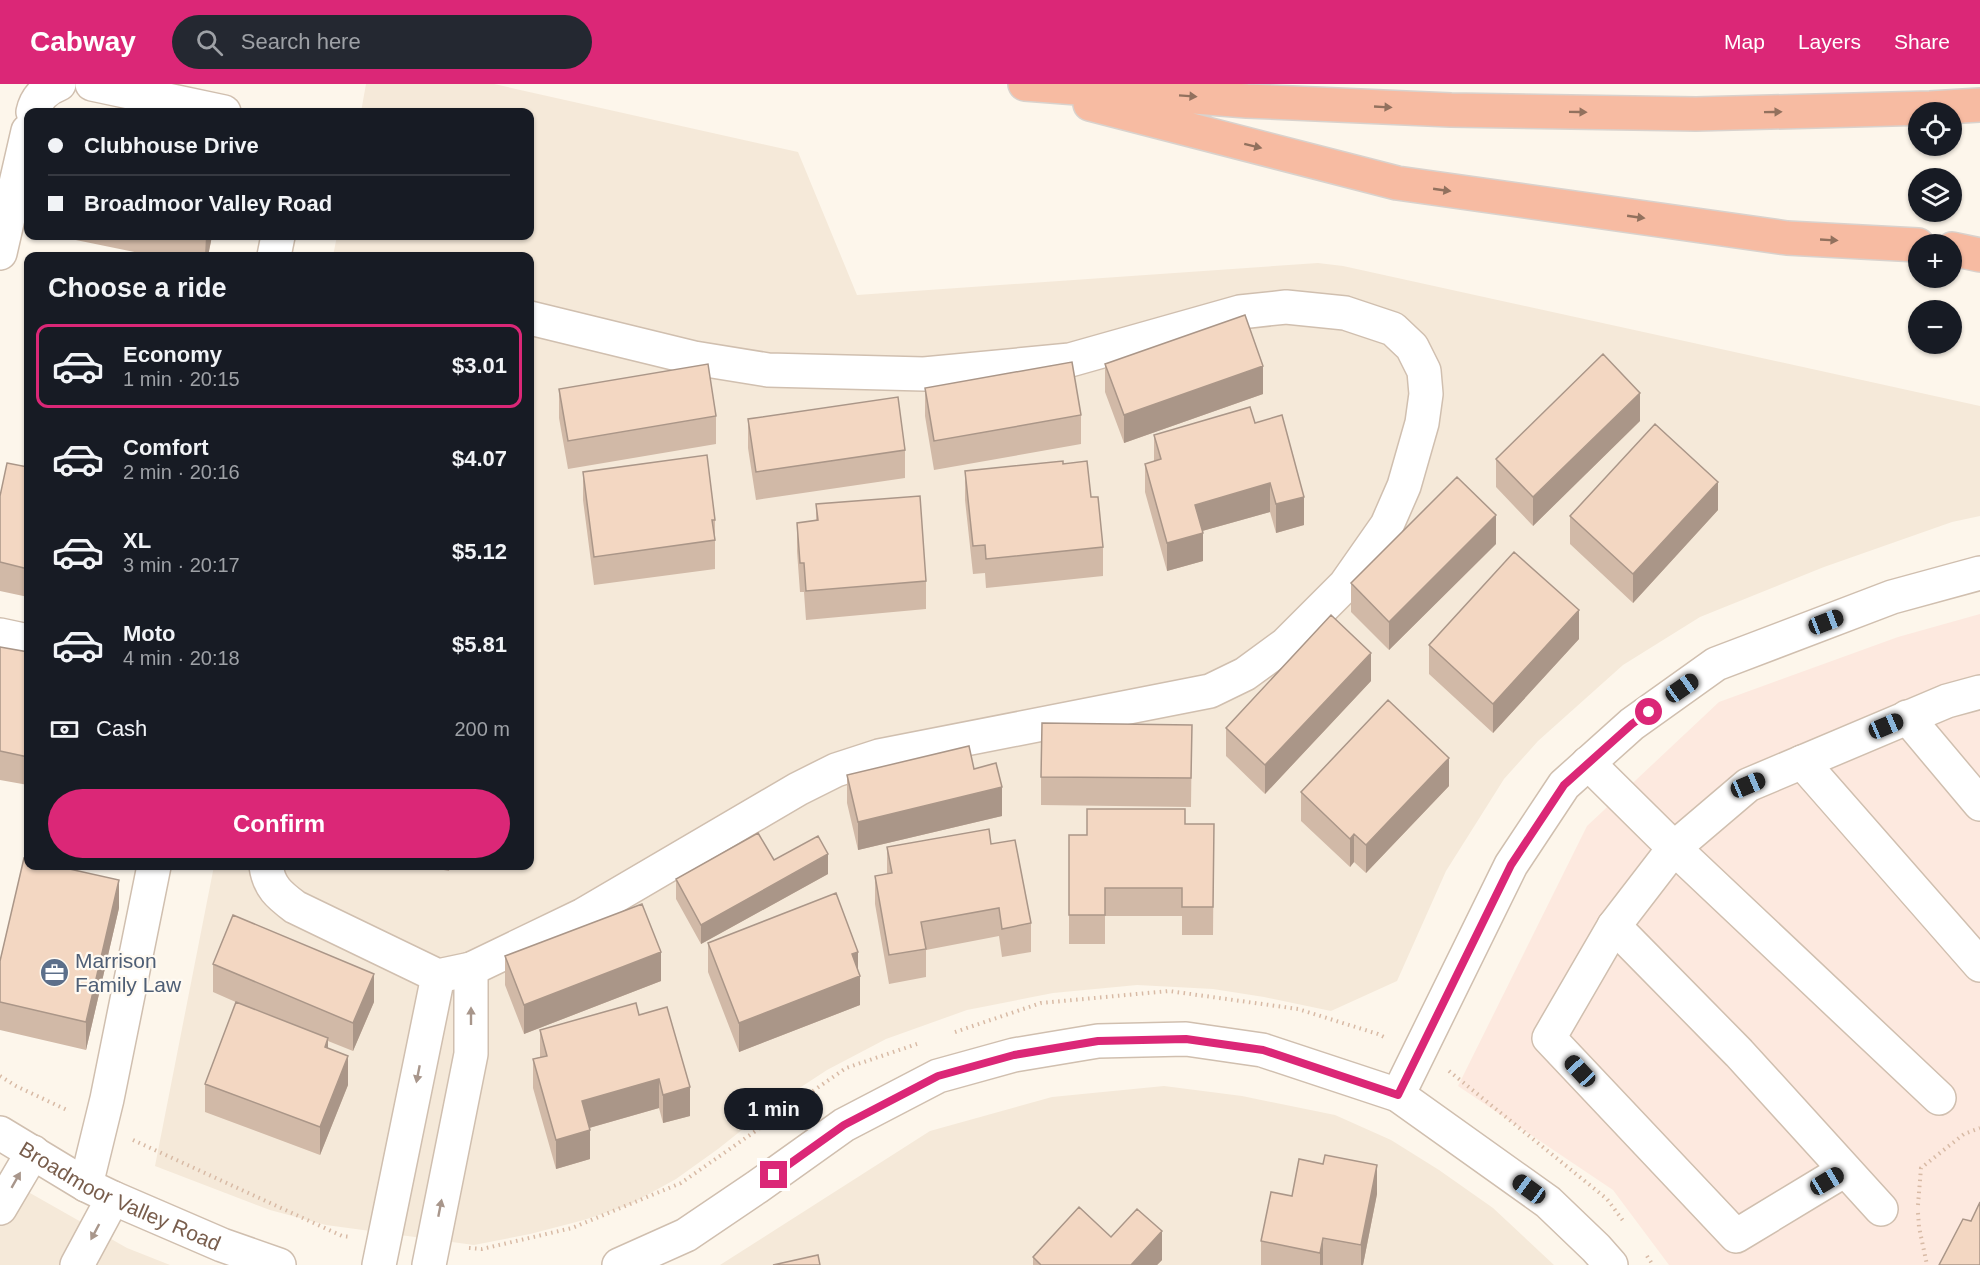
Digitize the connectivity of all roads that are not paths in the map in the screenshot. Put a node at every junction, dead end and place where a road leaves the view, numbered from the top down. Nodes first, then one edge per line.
1 (57, 84) edge
2 (92, 84) edge
3 (1013, 84) edge
4 (1025, 84) edge
5 (1980, 105) edge
6 (34, 108) edge
7 (205, 108) edge
8 (24, 149) edge
9 (1908, 244) edge
10 (1962, 251) edge
11 (0, 254) edge
12 (1980, 255) edge
13 (534, 319) edge
14 (1980, 573) edge
15 (0, 635) edge
16 (24, 640) edge
17 (1980, 692) edge
18 (1906, 717) junction
19 (1802, 762) junction
20 (1588, 763) junction
21 (1980, 804) edge
22 (1674, 848) junction
23 (153, 870) edge
24 (267, 870) edge
25 (1614, 926) junction
26 (1980, 965) edge
27 (471, 969) junction
28 (438, 976) junction
29 (1398, 1095) junction
30 (1939, 1098) dead end
31 (0, 1132) edge
32 (33, 1152) junction
33 (1845, 1170) junction
34 (99, 1192) junction
35 (0, 1208) edge
36 (1881, 1209) dead end
37 (625, 1264) edge
38 (77, 1265) edge
39 (279, 1265) edge
40 (380, 1265) edge
41 (429, 1265) edge
42 (1611, 1265) edge

1 - 6 street
2 - 7 street
3 -> 9 highway
4 -> 5 highway
8 - 11 street
10 - 12 highway
13 - 27 street
14 - 20 street
15 - 16 street
17 - 18 street
18 - 19 street
18 - 21 street
19 - 22 street
19 - 26 street
20 - 22 street
20 - 29 street
22 - 25 street
22 - 30 street
23 - 34 street
24 - 28 street
25 - 33 street
25 - 33 street
27 - 28 street
41 -> 27 street
28 -> 40 street
29 - 37 street
29 - 42 street
31 - 32 street, Broadmoor Valley Road
32 - 34 street, Broadmoor Valley Road
35 -> 32 street
33 - 36 street
34 -> 38 street
34 - 39 street, Broadmoor Valley Road

